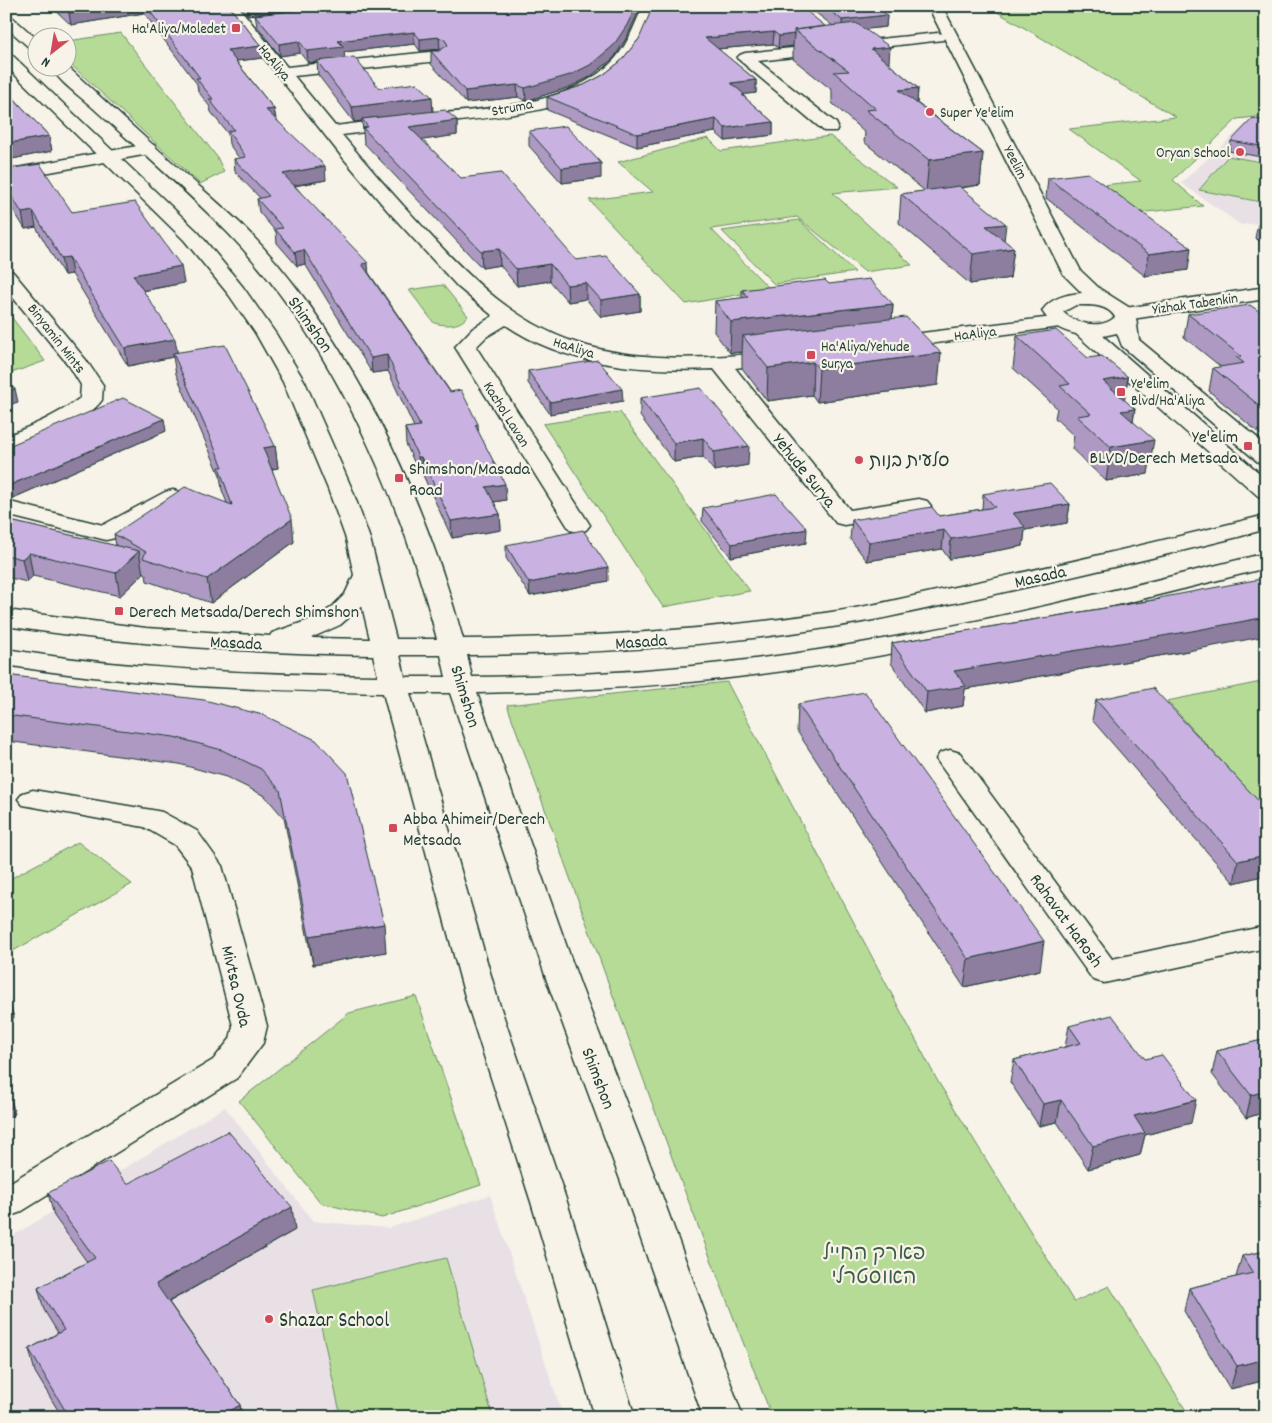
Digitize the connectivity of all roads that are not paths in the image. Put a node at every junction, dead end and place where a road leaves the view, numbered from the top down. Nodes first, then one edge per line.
1 (230, 6) edge
2 (650, 6) edge
3 (922, 6) edge
4 (935, 6) edge
5 (6, 19) edge
6 (263, 20) edge
7 (243, 22) junction
8 (832, 34) edge
9 (938, 37) junction
10 (28, 39) edge
11 (848, 46) junction
12 (439, 56) edge
13 (6, 57) edge
14 (284, 72) junction
15 (70, 78) edge
16 (830, 127) dead end
17 (331, 131) junction
18 (148, 149) junction
19 (107, 155) junction
20 (6, 175) edge
21 (6, 276) edge
22 (1266, 293) edge
23 (1059, 300) junction
24 (1121, 312) junction
25 (507, 317) junction
26 (1083, 329) junction
27 (872, 346) edge
28 (794, 355) edge
29 (719, 362) junction
30 (6, 444) edge
31 (1266, 457) edge
32 (1266, 491) edge
33 (173, 497) edge
34 (919, 506) dead end
35 (6, 508) edge
36 (1266, 522) edge
37 (578, 525) dead end
38 (1266, 560) edge
39 (367, 574) junction
40 (6, 618) edge
41 (266, 644) junction
42 (386, 647) junction
43 (453, 649) junction
44 (6, 657) edge
45 (394, 685) junction
46 (461, 685) junction
47 (950, 758) dead end
48 (32, 799) dead end
49 (1266, 937) edge
50 (6, 1203) edge
51 (615, 1417) edge
52 (723, 1417) edge

1 - 7 street, HaAliya
2 - 17 street, Struma
3 - 9 street, Yeelim
4 - 24 street, Yeelim
5 - 10 street
6 - 7 street
7 - 14 street, HaAliya
8 - 11 street
9 - 11 street
9 - 23 street, Yeelim
11 - 16 street
12 - 14 street
13 - 19 street
14 - 17 street, HaAliya
15 - 18 street, Shimshon
17 - 25 street, HaAliya
18 - 19 street
18 - 43 street, Shimshon
19 - 20 street
19 - 39 street
21 - 30 street, Binyamin Mints
22 - 24 street, Yizhak Tabenkin
23 - 24 street, HaAliya
23 - 26 street
23 - 27 street, HaAliya
24 - 26 street
24 - 31 street
25 - 29 street, HaAliya
25 - 37 street, Kachol Lavan
26 - 32 street
28 - 29 street, HaAliya
29 - 34 street, Yehude Surya
33 - 35 street
36 - 43 street, Masada
38 - 46 street, Masada
39 - 41 street
39 - 42 street
40 - 41 street, Masada
41 - 42 street, Masada
42 - 43 street, Masada
42 - 45 street
43 - 46 street, Shimshon
44 - 45 street, Masada
45 - 46 street, Masada
45 - 51 street
46 - 52 street, Shimshon
47 - 49 street, Rahavat HaRosh
48 - 50 street, Mivtsa Ovda

